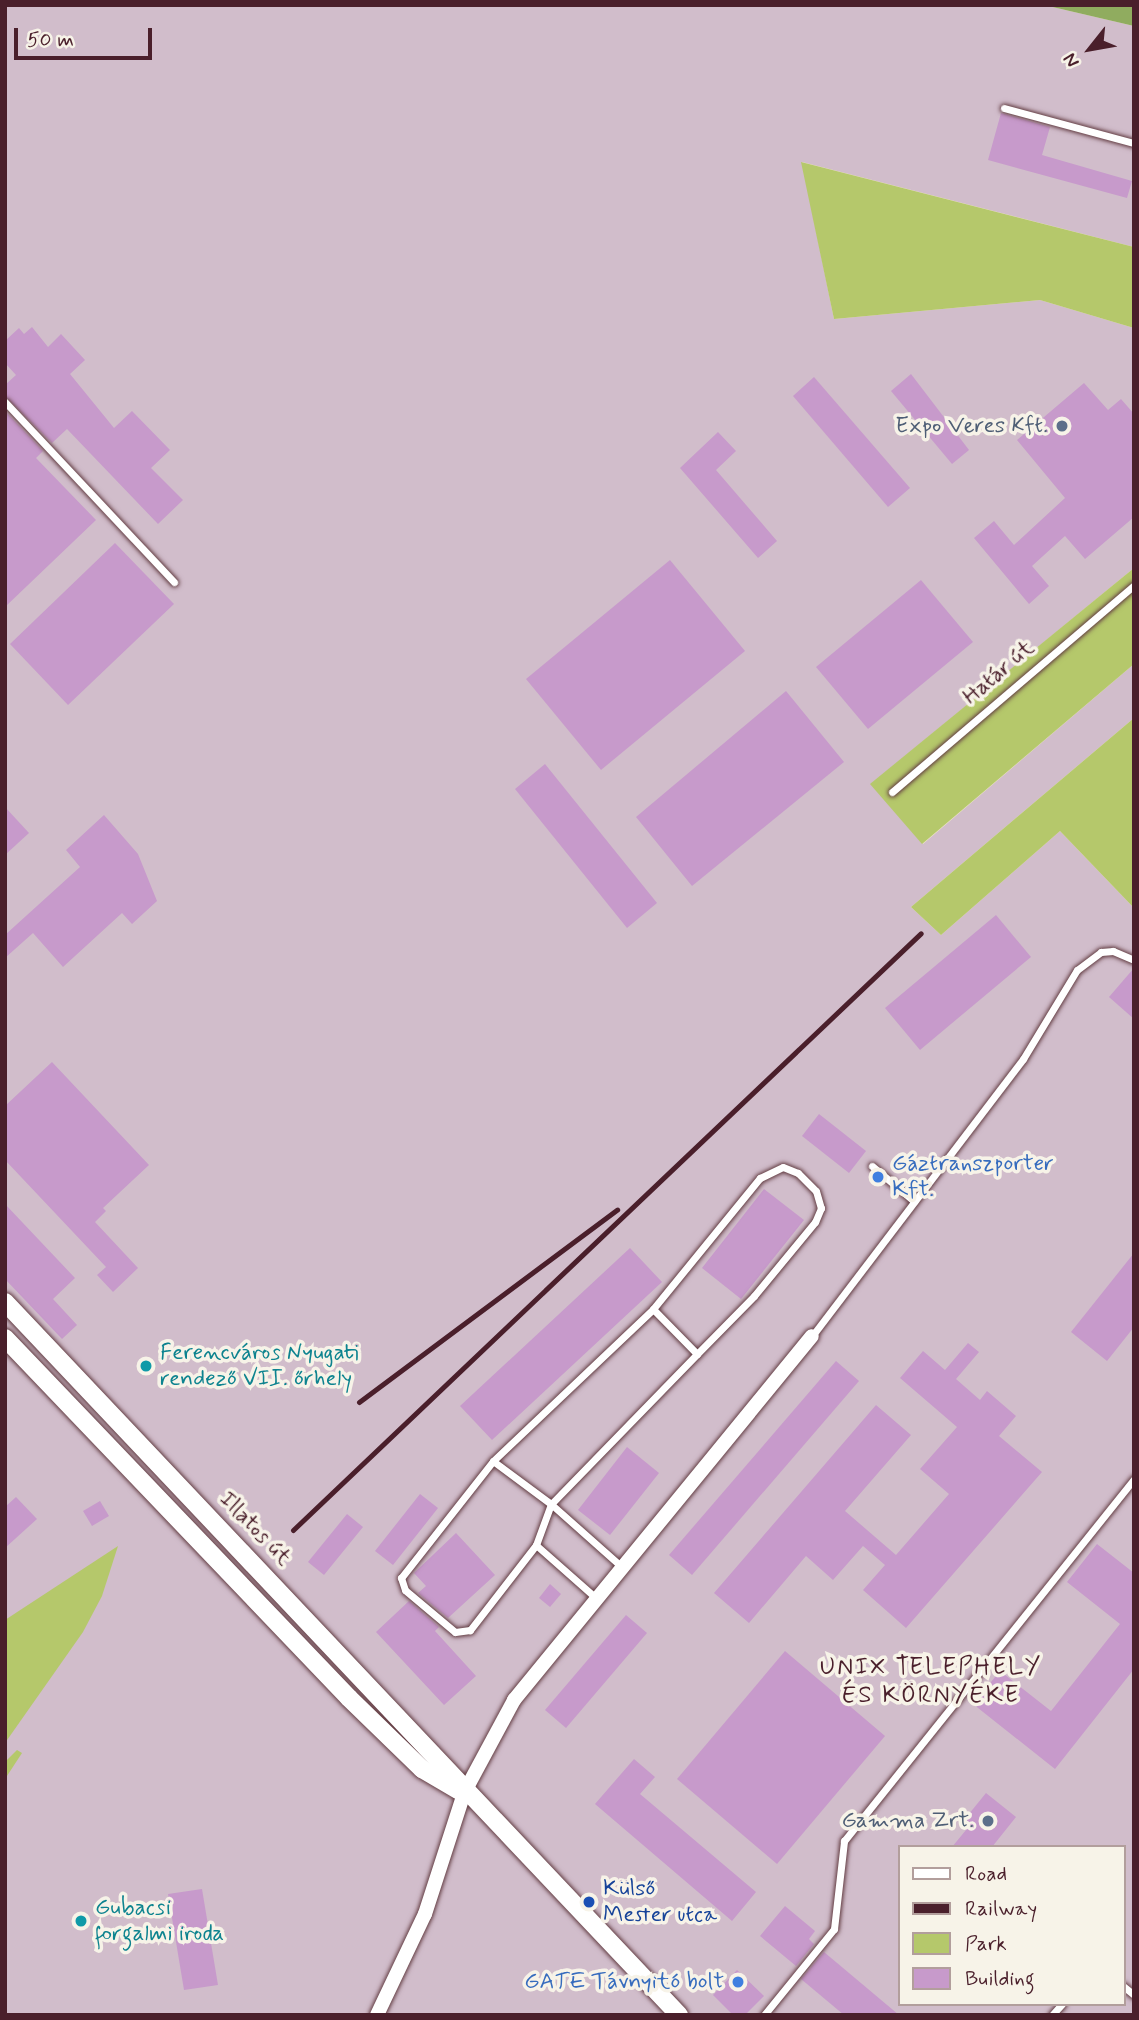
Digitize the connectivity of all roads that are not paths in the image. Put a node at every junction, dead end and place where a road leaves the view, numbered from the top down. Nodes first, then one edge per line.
1 (1004, 108) dead end
2 (1134, 143) edge
3 (5, 402) edge
4 (174, 582) dead end
5 (1134, 584) edge
6 (892, 792) dead end
7 (1134, 960) edge
8 (872, 1166) dead end
9 (914, 1201) junction
10 (5, 1303) edge
11 (653, 1309) junction
12 (812, 1336) joint
13 (5, 1338) edge
14 (696, 1354) junction
15 (493, 1461) junction
16 (1134, 1479) edge
17 (551, 1504) junction
18 (536, 1545) junction
19 (623, 1567) junction
20 (597, 1599) junction
21 (464, 1793) junction
22 (377, 2015) edge
23 (679, 2015) edge
24 (764, 2015) edge

1 - 2 lane
3 - 4 lane
5 - 6 lane, Határ út
7 - 9 lane
8 - 9 lane
9 - 12 lane
10 - 21 street, Illatos út
11 - 14 lane
11 - 14 lane
11 - 15 lane
12 - 19 street
13 - 21 street, Illatos út
14 - 17 lane
15 - 17 lane
15 - 18 lane
16 - 24 lane
17 - 18 lane
17 - 19 lane
18 - 20 lane
19 - 20 street
20 - 21 street
21 - 22 street
21 - 23 street, Illatos út

